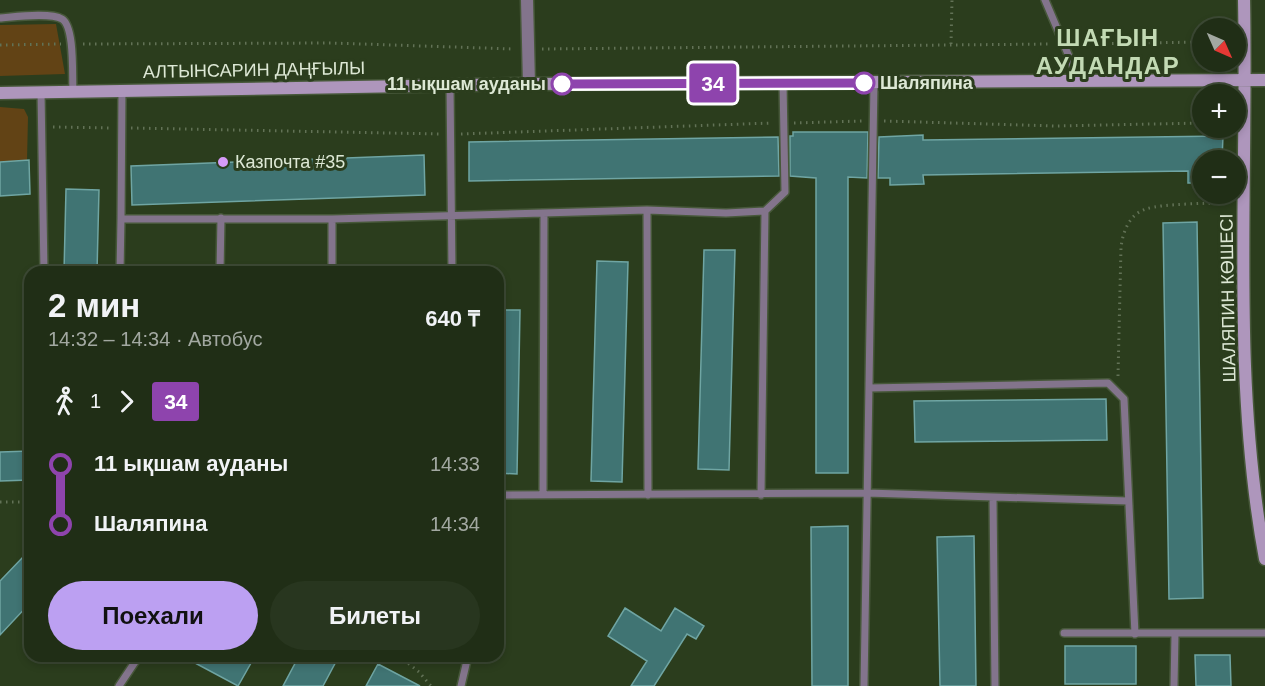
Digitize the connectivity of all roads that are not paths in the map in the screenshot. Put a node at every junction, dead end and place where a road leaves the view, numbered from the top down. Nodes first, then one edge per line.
1 (527, 0) edge
2 (1045, 0) edge
3 (1244, 0) edge
4 (0, 18) edge
5 (1079, 80) junction
6 (1245, 80) junction
7 (1265, 81) edge
8 (783, 83) junction
9 (874, 83) junction
10 (529, 84) junction
11 (450, 85) junction
12 (122, 90) junction
13 (41, 92) junction
14 (73, 92) junction
15 (0, 93) edge
16 (647, 210) junction
17 (765, 211) junction
18 (544, 213) junction
19 (452, 216) junction
20 (221, 218) junction
21 (121, 219) junction
22 (332, 219) junction
23 (44, 266) edge
24 (120, 266) edge
25 (220, 266) edge
26 (332, 266) edge
27 (452, 266) edge
28 (869, 388) junction
29 (867, 493) junction
30 (504, 495) edge
31 (543, 495) junction
32 (648, 495) junction
33 (761, 495) junction
34 (993, 497) junction
35 (1128, 501) junction
36 (1265, 559) edge
37 (1064, 633) dead end
38 (1265, 633) edge
39 (1135, 634) junction
40 (1175, 634) junction
41 (135, 662) edge
42 (467, 662) edge
43 (119, 686) edge
44 (461, 686) edge
45 (864, 686) edge
46 (995, 686) edge
47 (1174, 686) edge

1 - 10 street
2 - 5 lane
3 - 6 main road, ШАЛЯПИН КӨШЕСІ
4 - 14 lane
5 - 6 main road, АЛТЫНСАРИН ДАҢҒЫЛЫ
5 - 9 main road, АЛТЫНСАРИН ДАҢҒЫЛЫ
6 - 7 main road, АЛТЫНСАРИН ДАҢҒЫЛЫ
6 - 36 main road, ШАЛЯПИН КӨШЕСІ
8 - 9 main road, АЛТЫНСАРИН ДАҢҒЫЛЫ
8 - 10 main road, АЛТЫНСАРИН ДАҢҒЫЛЫ
8 - 17 lane
9 - 28 lane
10 - 11 main road, АЛТЫНСАРИН ДАҢҒЫЛЫ
11 - 12 main road, АЛТЫНСАРИН ДАҢҒЫЛЫ
11 - 19 lane
12 - 14 main road, АЛТЫНСАРИН ДАҢҒЫЛЫ
12 - 21 lane
13 - 14 main road, АЛТЫНСАРИН ДАҢҒЫЛЫ
13 - 15 main road, АЛТЫНСАРИН ДАҢҒЫЛЫ
13 - 23 lane
16 - 17 lane
16 - 18 lane
16 - 32 lane
17 - 33 lane
18 - 19 lane
18 - 31 lane
19 - 22 lane
19 - 27 lane
20 - 21 lane
20 - 22 lane
20 - 25 lane
21 - 24 lane
22 - 26 lane
28 - 29 lane
28 - 35 lane
29 - 33 lane
29 - 34 lane
29 - 45 lane
30 - 31 lane
31 - 32 lane
32 - 33 lane
34 - 35 lane
34 - 46 lane
35 - 39 lane
37 - 39 lane
38 - 40 lane
39 - 40 lane
40 - 47 lane
41 - 43 lane
42 - 44 lane

